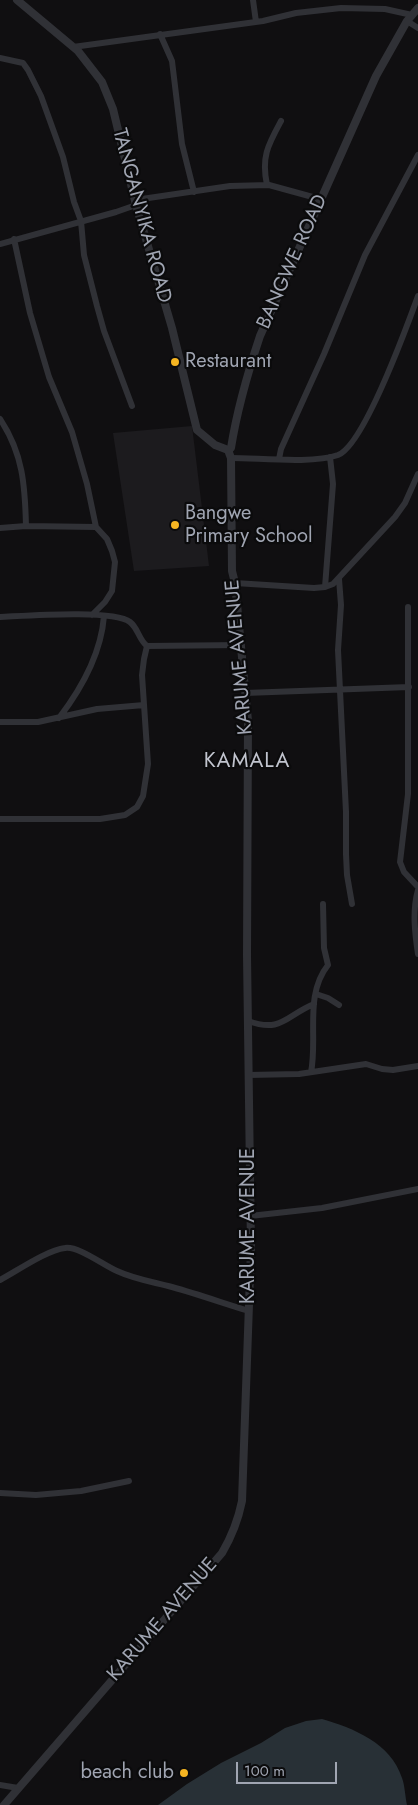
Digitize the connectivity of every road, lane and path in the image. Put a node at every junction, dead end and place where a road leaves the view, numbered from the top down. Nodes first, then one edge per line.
1 (17, 0) edge
2 (254, 0) edge
3 (418, 8) edge
4 (410, 18) junction
5 (256, 22) junction
6 (418, 28) edge
7 (160, 34) junction
8 (73, 47) junction
9 (0, 58) edge
10 (281, 121) dead end
11 (418, 155) edge
12 (266, 185) junction
13 (194, 192) junction
14 (320, 199) junction
15 (135, 202) junction
16 (81, 221) junction
17 (14, 240) junction
18 (0, 244) edge
19 (418, 296) edge
20 (132, 406) dead end
21 (0, 419) edge
22 (229, 454) junction
23 (330, 457) junction
24 (279, 459) junction
25 (418, 474) edge
26 (26, 526) junction
27 (96, 527) junction
28 (0, 528) edge
29 (232, 563) joint
30 (339, 578) junction
31 (235, 583) junction
32 (326, 587) junction
33 (408, 607) dead end
34 (92, 615) junction
35 (104, 616) junction
36 (0, 617) edge
37 (240, 644) junction
38 (148, 646) junction
39 (409, 687) junction
40 (341, 690) junction
41 (245, 693) junction
42 (144, 705) junction
43 (59, 718) junction
44 (0, 722) edge
45 (0, 819) edge
46 (418, 887) edge
47 (418, 890) edge
48 (323, 904) dead end
49 (352, 904) dead end
50 (418, 954) edge
51 (316, 994) junction
52 (314, 1004) junction
53 (339, 1004) dead end
54 (248, 1021) junction
55 (418, 1066) edge
56 (311, 1072) junction
57 (248, 1075) junction
58 (418, 1183) edge
59 (418, 1189) edge
60 (410, 1190) junction
61 (250, 1216) junction
62 (0, 1280) edge
63 (248, 1311) junction
64 (129, 1481) dead end
65 (0, 1493) edge
66 (0, 1785) edge
67 (18, 1788) junction
68 (4, 1805) edge

1 - 8 street, TANGANYIKA ROAD
2 - 5 street
3 - 4 street, BANGWE ROAD
4 - 5 street
4 - 6 street
4 - 14 street, BANGWE ROAD
5 - 7 street
7 - 8 street
7 - 13 street
8 - 15 street, TANGANYIKA ROAD
9 - 16 street
10 - 12 street
11 - 24 street
12 - 13 street
12 - 14 street
13 - 15 street
14 - 22 street, BANGWE ROAD
15 - 16 street
15 - 22 street, TANGANYIKA ROAD
16 - 17 street
16 - 20 street
17 - 18 street
17 - 27 street
19 - 23 street
21 - 26 street
22 - 24 street
22 - 29 street, BANGWE ROAD
23 - 24 street
23 - 32 street
25 - 30 street
26 - 27 street
26 - 28 street
27 - 34 street
29 - 31 street, KARUME AVENUE
30 - 32 street
30 - 40 street
31 - 32 street
31 - 37 street, KARUME AVENUE
33 - 39 street
34 - 35 street
34 - 36 street
35 - 38 street
35 - 43 street
37 - 38 street
37 - 41 street, KARUME AVENUE
38 - 42 street
39 - 40 street
39 - 46 street
40 - 41 street
40 - 49 street
41 - 54 street, KARUME AVENUE
42 - 43 street
42 - 45 street
43 - 44 street
47 - 50 street
48 - 51 street
51 - 52 street
51 - 53 street
52 - 54 street
52 - 56 street
54 - 57 street, KARUME AVENUE
55 - 56 street
56 - 57 street
57 - 61 street, KARUME AVENUE
58 - 60 street
59 - 60 street
60 - 61 street
61 - 63 street, KARUME AVENUE
62 - 63 street
63 - 67 street, KARUME AVENUE
64 - 65 street
66 - 67 street
67 - 68 street, KARUME AVENUE

